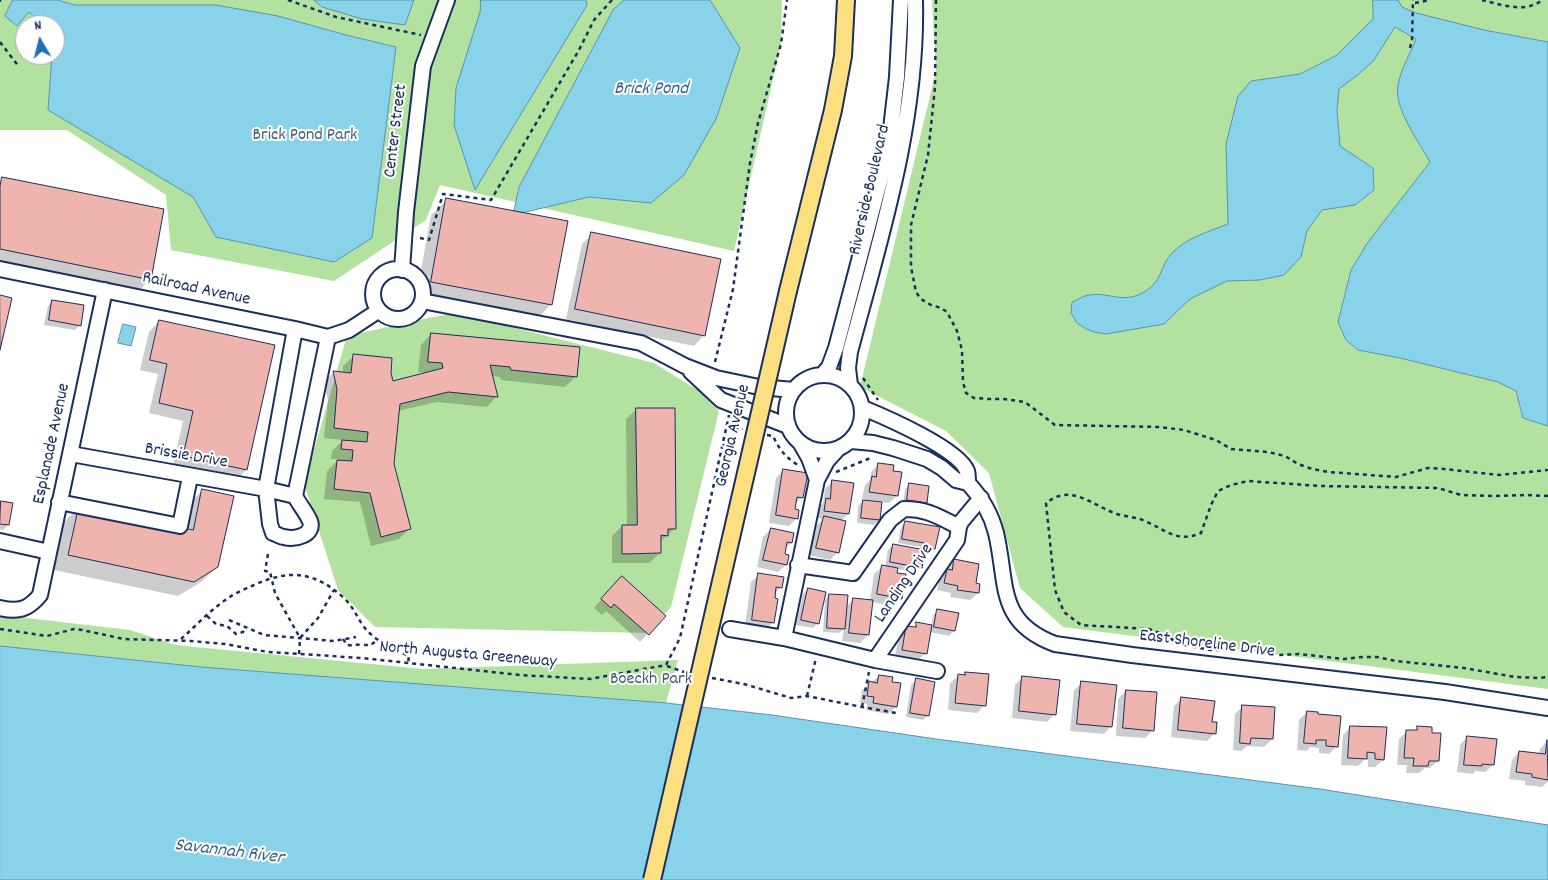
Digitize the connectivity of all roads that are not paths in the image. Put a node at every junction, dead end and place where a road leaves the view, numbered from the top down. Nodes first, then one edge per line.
1 (447, 0) edge
2 (846, 0) edge
3 (901, 0) edge
4 (915, 0) edge
5 (0, 269) edge
6 (402, 270) junction
7 (105, 290) junction
8 (422, 301) junction
9 (378, 311) junction
10 (295, 329) junction
11 (328, 338) junction
12 (685, 366) junction
13 (822, 375) junction
14 (850, 385) junction
15 (794, 390) junction
16 (863, 408) junction
17 (788, 426) junction
18 (851, 441) junction
19 (801, 444) junction
20 (837, 450) junction
21 (71, 454) junction
22 (190, 477) junction
23 (817, 480) junction
24 (968, 482) junction
25 (266, 489) junction
26 (295, 496) junction
27 (981, 498) junction
28 (59, 502) junction
29 (959, 527) junction
30 (0, 541) edge
31 (49, 552) junction
32 (798, 566) junction
33 (0, 608) edge
34 (730, 629) dead end
35 (784, 638) junction
36 (873, 664) junction
37 (937, 670) dead end
38 (1548, 708) edge
39 (652, 880) edge

1 - 6 street, Center Street
2 - 39 main road, Georgia Avenue, bridge
3 - 13 street, Riverside Boulevard
4 - 14 street, Riverside Boulevard
5 - 7 street, Railroad Avenue
6 - 8 street
6 - 9 street
7 - 10 street, Railroad Avenue
7 - 21 street, Esplanade Avenue
8 - 9 street
8 - 12 street
9 - 11 street
10 - 11 street, Railroad Avenue
10 - 25 street
11 - 26 street
12 - 15 street
12 - 17 street
13 - 14 street
13 - 15 street
14 - 16 street
15 - 17 street
16 - 18 street
16 - 24 street
17 - 19 street
18 - 20 street
18 - 24 street
19 - 20 street
19 - 23 street
20 - 23 street
21 - 22 street, Brissie Drive
21 - 28 street, Esplanade Avenue
22 - 25 street, Brissie Drive
22 - 28 street
23 - 32 street
24 - 27 street, East Shoreline Drive
25 - 26 street, Brissie Drive
25 - 26 street
27 - 29 street, Landing Drive
27 - 38 street, East Shoreline Drive
28 - 31 street, Esplanade Avenue
29 - 32 street
29 - 36 street, Landing Drive
30 - 31 street
31 - 33 street, Esplanade Avenue
32 - 35 street
34 - 35 street
35 - 36 street
36 - 37 street

